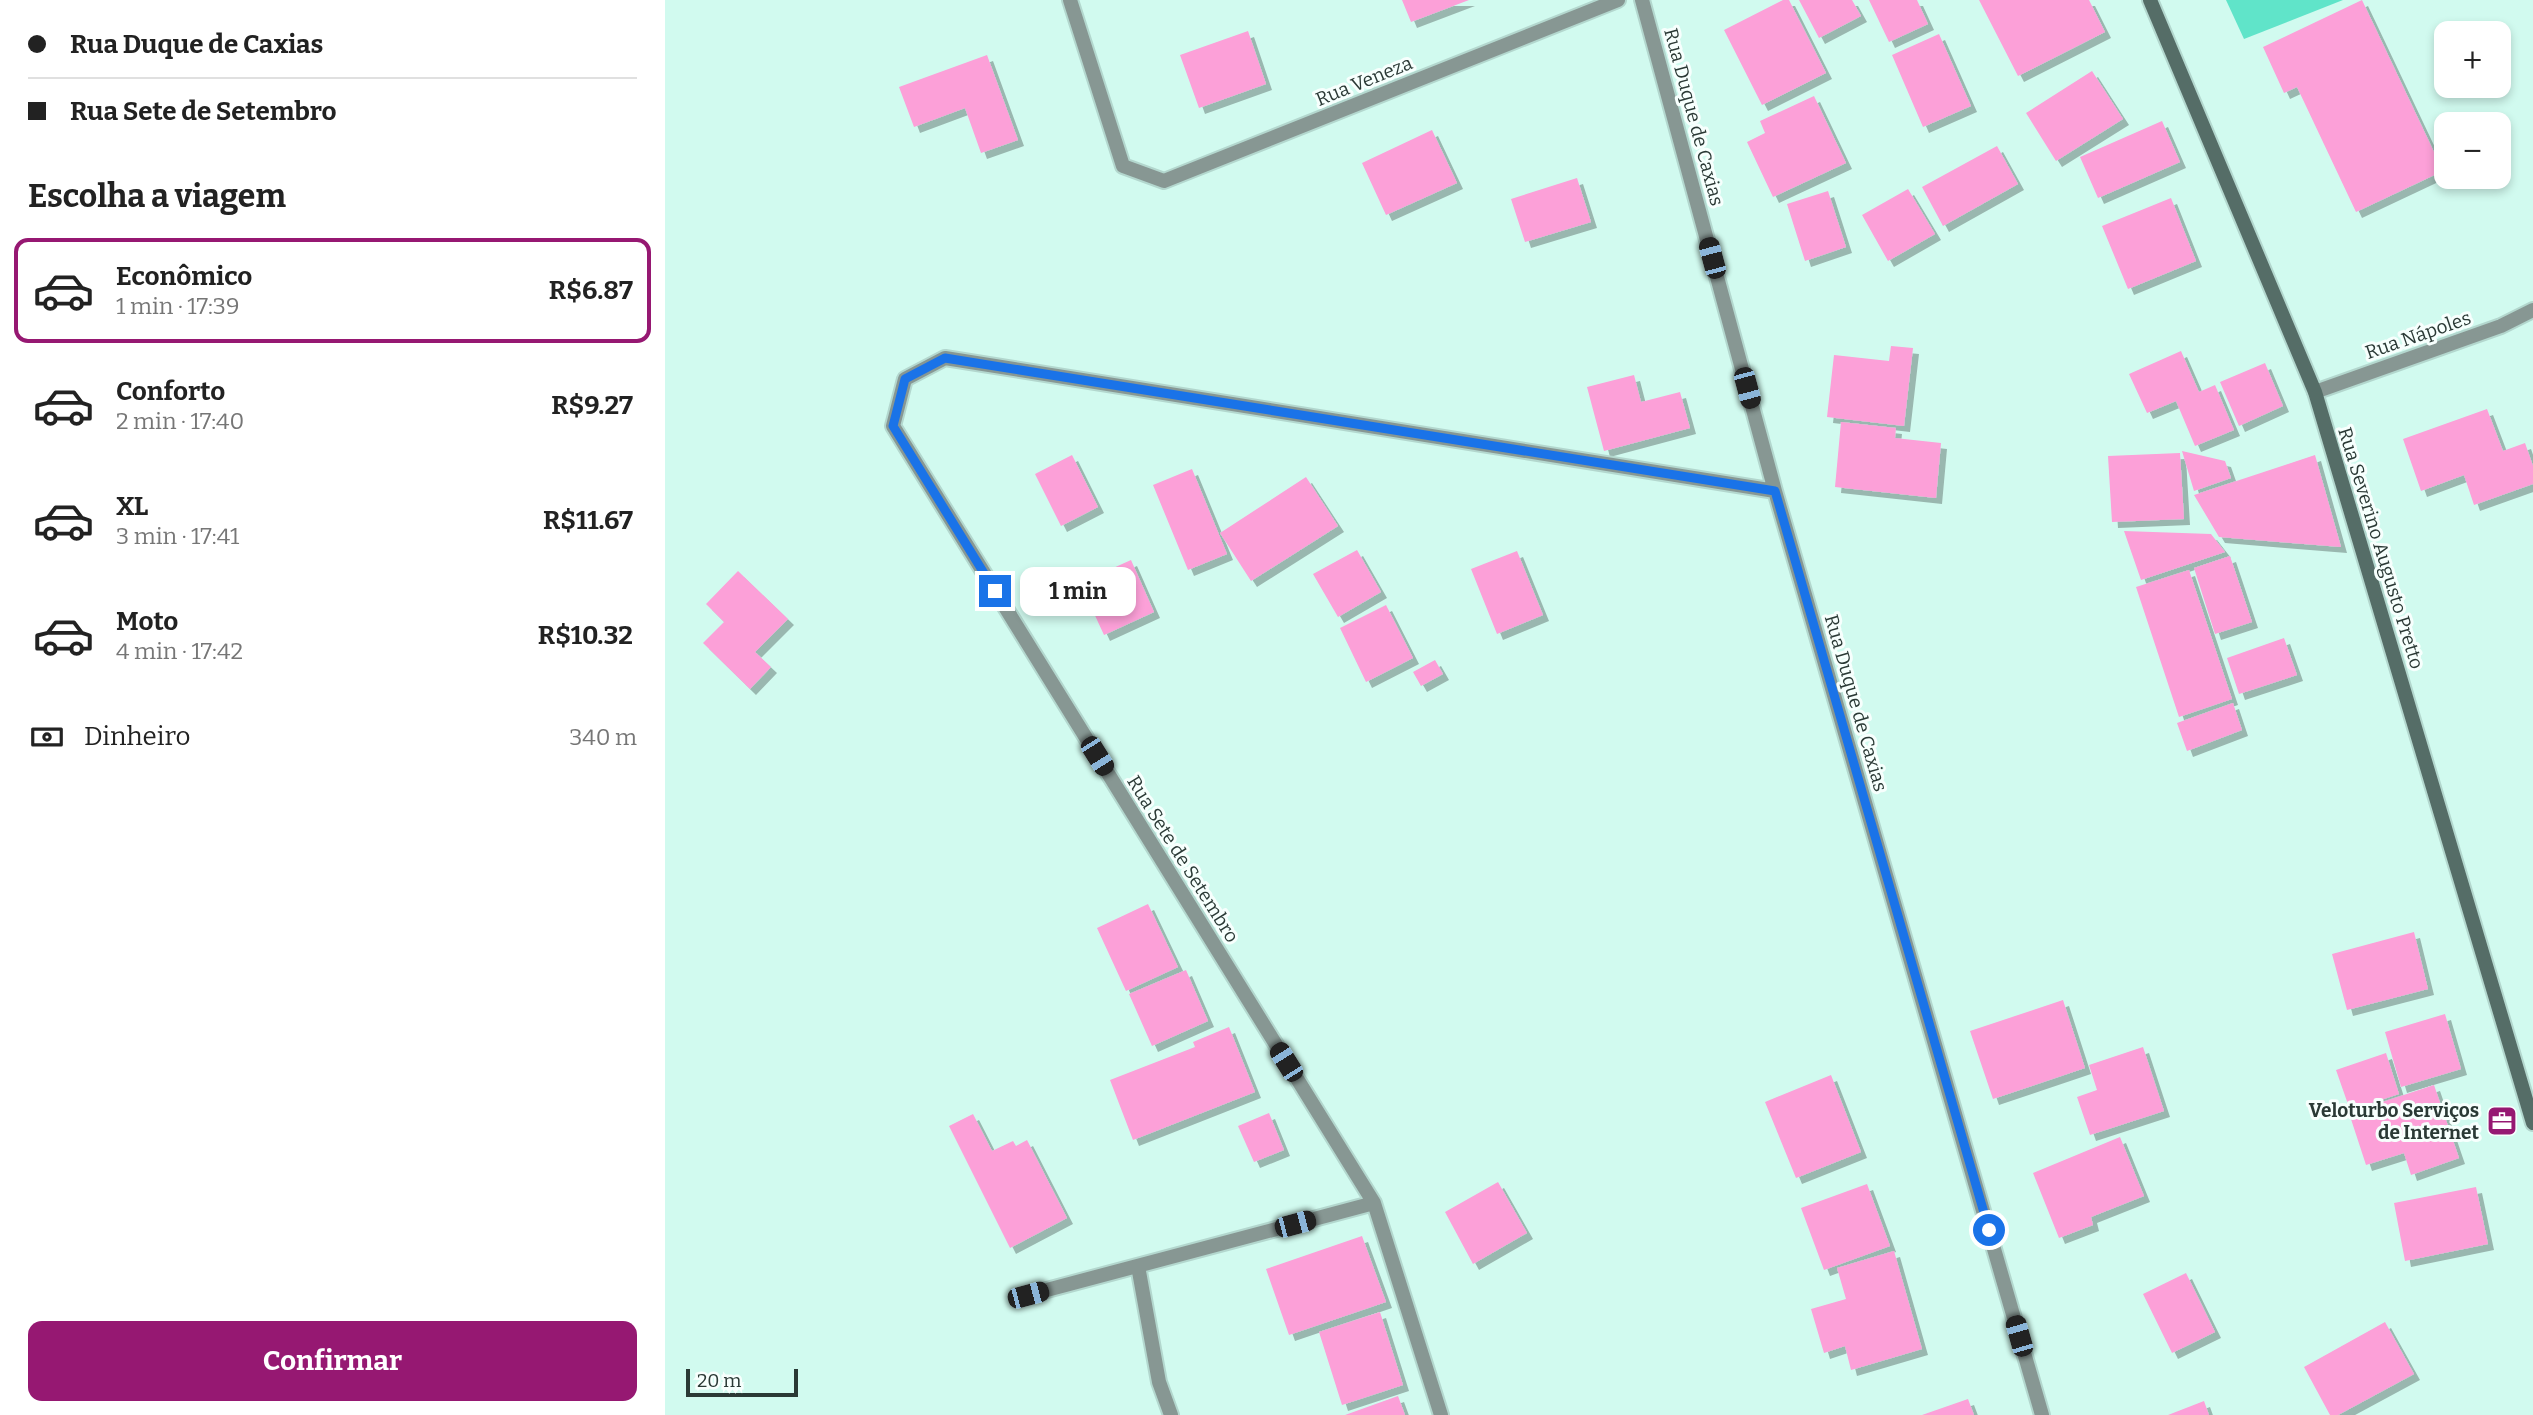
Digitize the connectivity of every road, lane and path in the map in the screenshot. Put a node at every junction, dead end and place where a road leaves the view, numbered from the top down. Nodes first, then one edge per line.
1 (1070, 0) edge
2 (1618, 0) edge
3 (1642, 0) edge
4 (2150, 0) edge
5 (2533, 310) edge
6 (2315, 392) junction
7 (1775, 491) junction
8 (2533, 1123) edge
9 (1374, 1203) junction
10 (1138, 1266) junction
11 (1028, 1295) dead end
12 (1171, 1415) edge
13 (1441, 1415) edge
14 (2042, 1415) edge

1 - 2 street, Rua Veneza
3 - 7 street, Rua Duque de Caxias
4 - 6 street, Rua Severino Augusto Pretto
5 - 6 street, Rua Nápoles
6 - 8 street, Rua Severino Augusto Pretto
7 - 9 street, Rua Sete de Setembro
7 - 14 street, Rua Duque de Caxias
9 - 10 street
9 - 13 street, Rua Sete de Setembro
10 - 11 street
10 - 12 street

